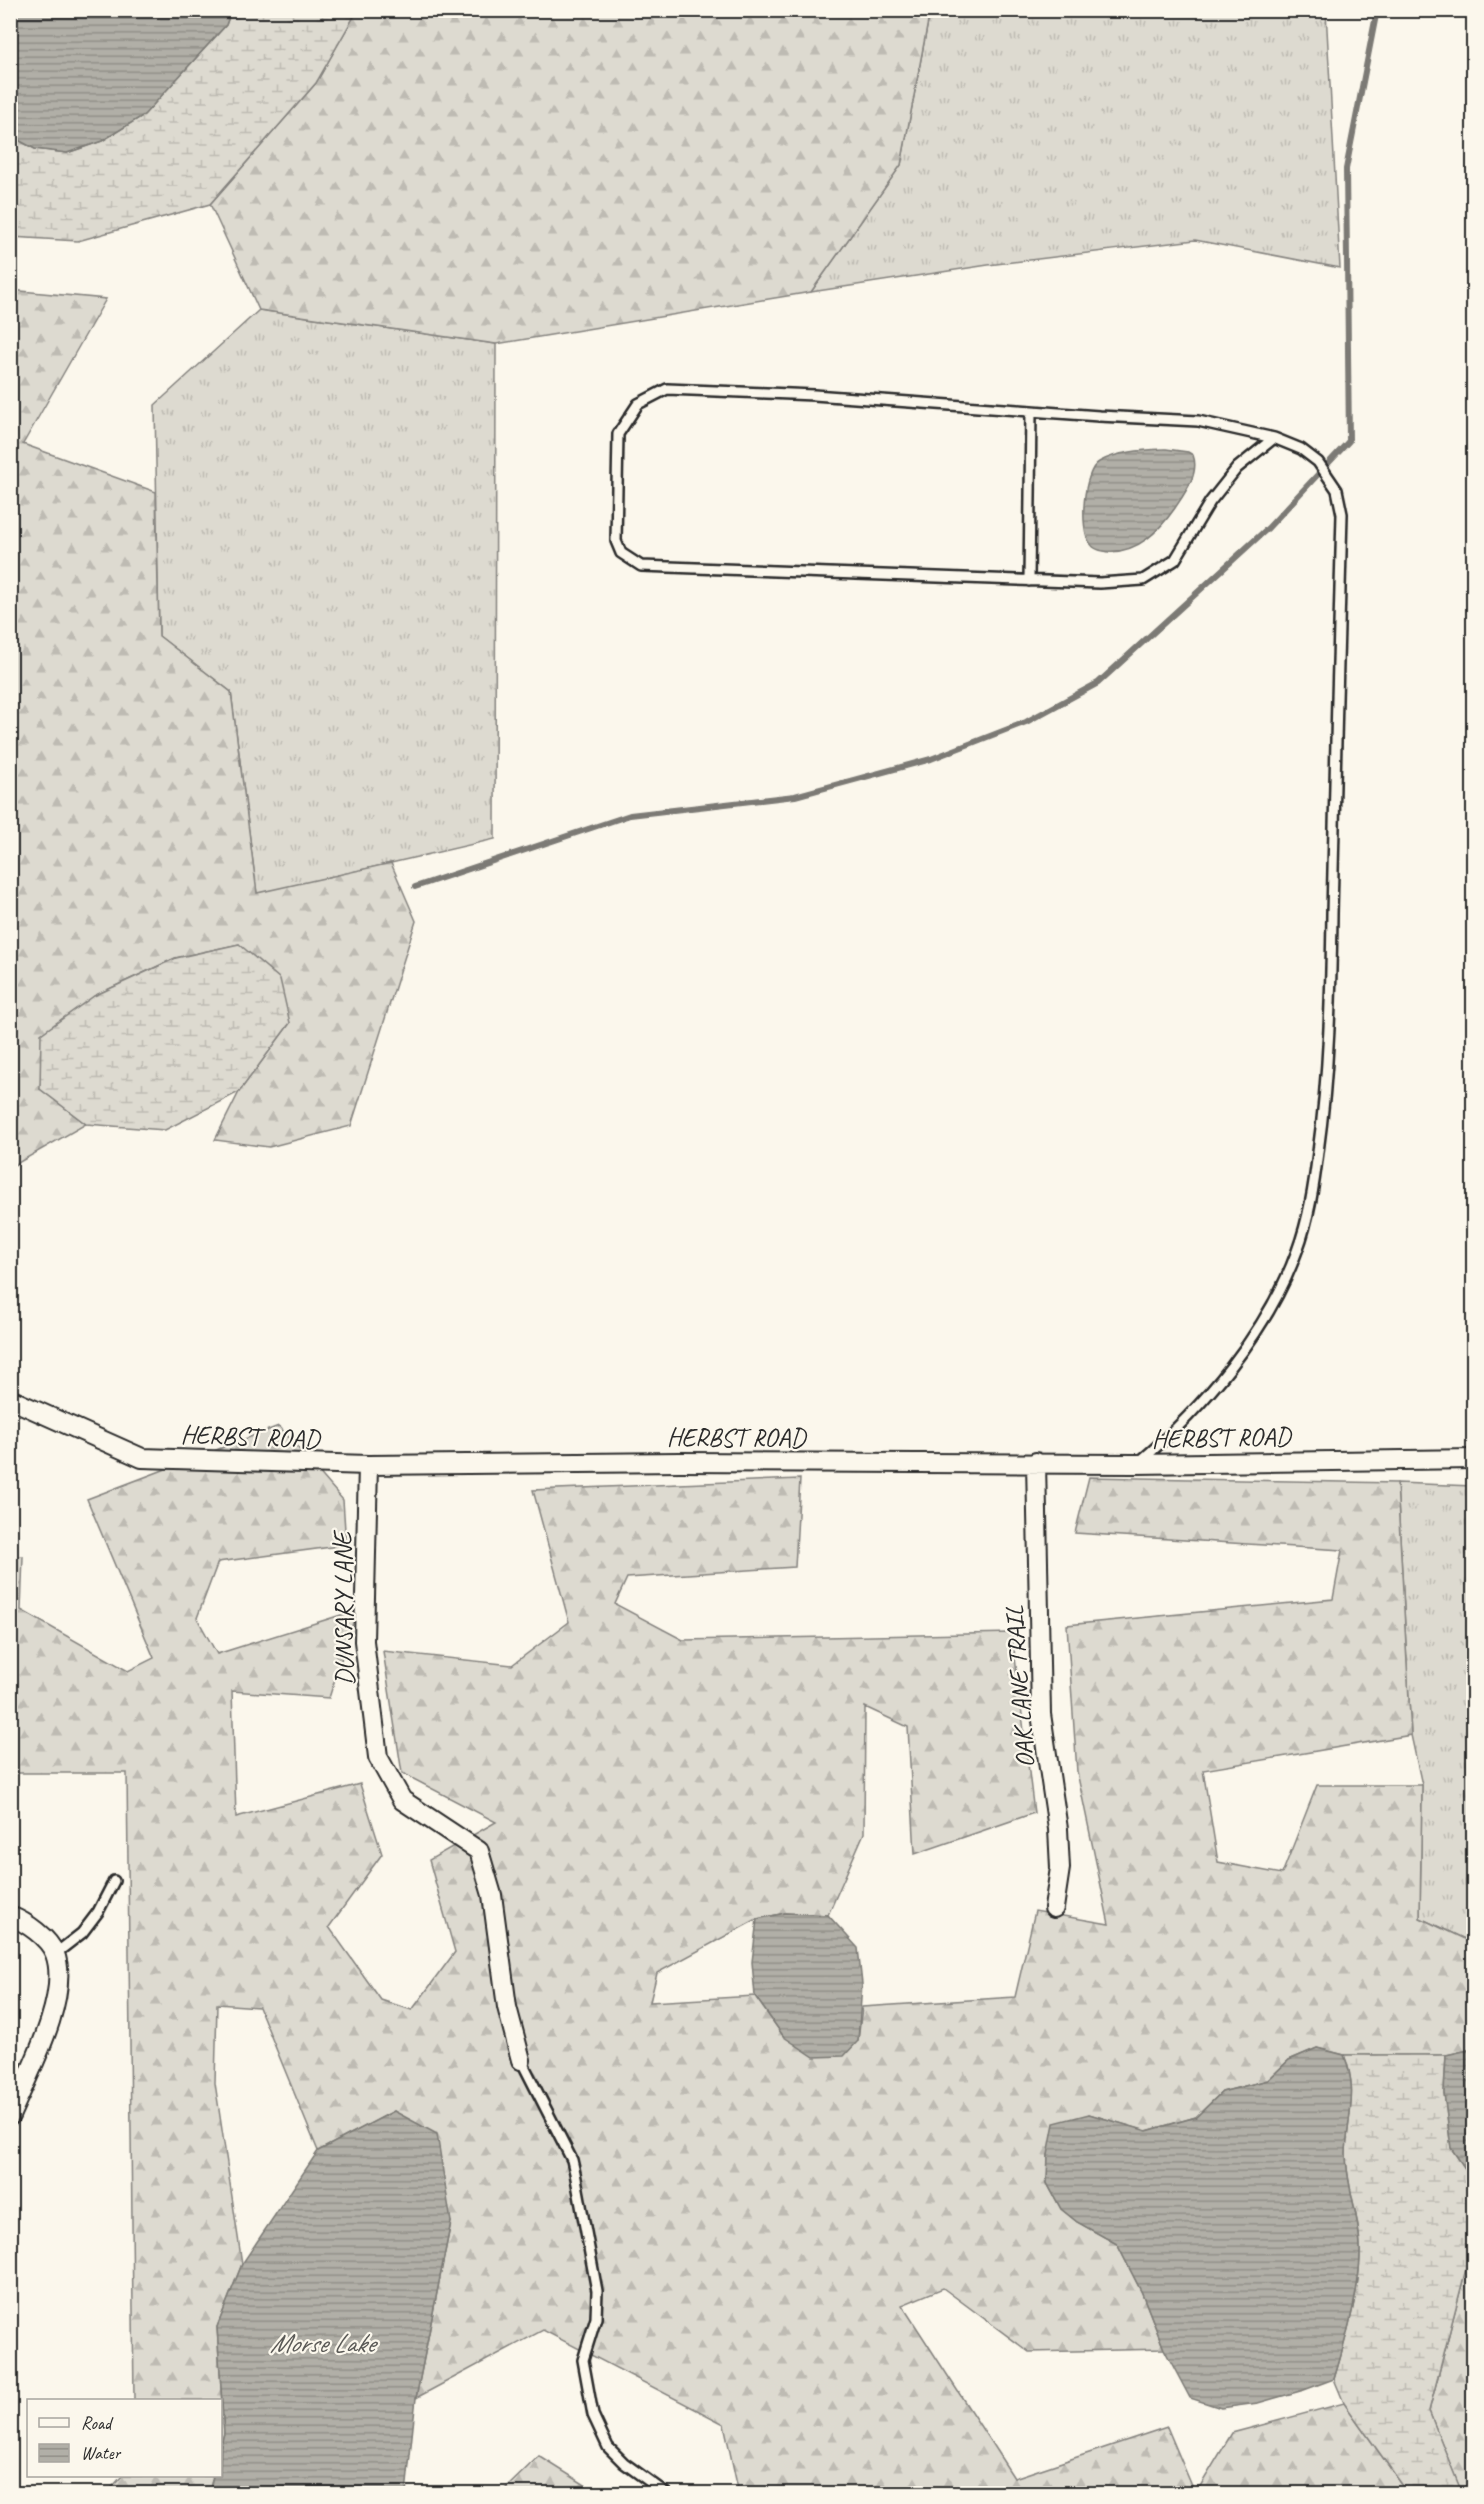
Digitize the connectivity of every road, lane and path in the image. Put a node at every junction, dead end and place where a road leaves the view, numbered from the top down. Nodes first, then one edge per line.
1 (1031, 411) junction
2 (1274, 438) junction
3 (1029, 581) junction
4 (10, 1399) edge
5 (1473, 1459) edge
6 (1036, 1462) junction
7 (1136, 1464) junction
8 (368, 1465) junction
9 (114, 1881) dead end
10 (1054, 1908) dead end
11 (10, 1916) edge
12 (55, 1954) junction
13 (521, 2060) joint
14 (10, 2116) edge
15 (667, 2493) edge

1 - 2 lane
1 - 3 lane
1 - 3 lane
2 - 3 lane
2 - 7 lane
4 - 8 street, HERBST ROAD
5 - 7 street, HERBST ROAD
6 - 7 street, HERBST ROAD
6 - 8 street, HERBST ROAD
6 - 10 street, OAK LANE TRAIL
8 - 13 street, DUNSARY LANE
9 - 12 lane
11 - 12 street
12 - 14 street
13 - 15 lane

